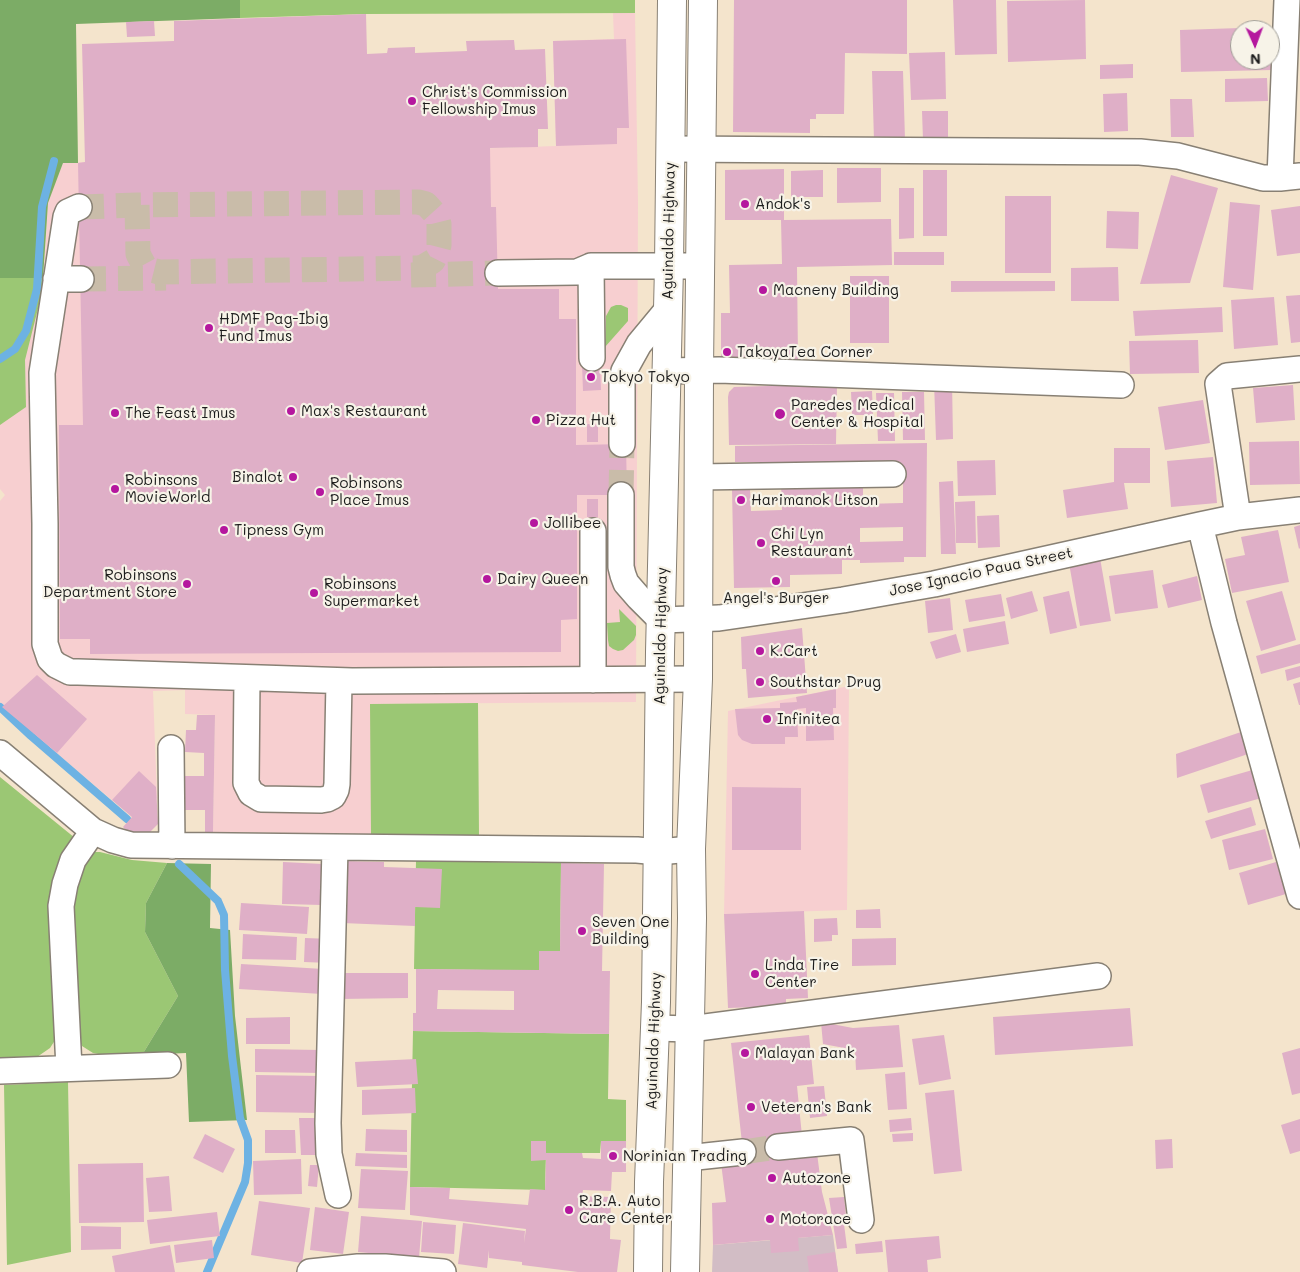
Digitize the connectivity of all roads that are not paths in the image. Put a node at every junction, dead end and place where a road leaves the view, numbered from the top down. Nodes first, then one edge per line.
1 (672, 0) edge
2 (704, 0) edge
3 (1287, 0) edge
4 (671, 148) junction
5 (701, 149) junction
6 (1290, 177) edge
7 (78, 206) dead end
8 (591, 266) junction
9 (669, 266) junction
10 (700, 266) junction
11 (498, 267) tunnel mouth
12 (668, 308) junction
13 (592, 358) dead end
14 (1300, 369) edge
15 (699, 370) junction
16 (666, 371) junction
17 (1121, 385) dead end
18 (622, 444) tunnel mouth
19 (893, 474) dead end
20 (698, 477) junction
21 (621, 495) tunnel mouth
22 (1300, 510) edge
23 (1238, 518) junction
24 (1200, 524) junction
25 (593, 530) dead end
26 (661, 620) junction
27 (699, 620) junction
28 (247, 678) junction
29 (698, 679) junction
30 (594, 680) junction
31 (660, 680) junction
32 (339, 681) junction
33 (171, 748) dead end
34 (0, 753) edge
35 (93, 831) junction
36 (172, 846) junction
37 (335, 848) junction
38 (691, 850) junction
39 (658, 852) junction
40 (1300, 896) edge
41 (1098, 976) dead end
42 (655, 1028) junction
43 (690, 1029) junction
44 (168, 1064) dead end
45 (69, 1068) junction
46 (0, 1071) edge
47 (778, 1147) tunnel mouth
48 (743, 1152) tunnel mouth
49 (687, 1158) junction
50 (338, 1195) dead end
51 (861, 1220) dead end
52 (310, 1272) edge
53 (443, 1272) edge
54 (648, 1272) edge
55 (685, 1272) edge

1 - 4 highway, Aguinaldo Highway
2 - 5 highway, Aguinaldo Highway
3 - 6 street
4 - 5 street
4 - 9 highway, Aguinaldo Highway
5 - 6 street
5 - 10 highway, Aguinaldo Highway
7 - 28 street
8 - 9 street
8 - 11 street
8 - 13 street
9 - 10 street
9 - 12 highway, Aguinaldo Highway
10 - 15 highway, Aguinaldo Highway
12 - 16 highway, Aguinaldo Highway
12 - 18 street
14 - 23 street
15 - 16 street
15 - 17 street
15 - 20 highway, Aguinaldo Highway
16 - 26 highway, Aguinaldo Highway
19 - 20 street
20 - 27 highway, Aguinaldo Highway
21 - 26 street
22 - 23 street, Jose Ignacio Paua Street
23 - 24 street, Jose Ignacio Paua Street
24 - 27 street, Jose Ignacio Paua Street
24 - 40 street
25 - 30 street
26 - 27 street, Jose Ignacio Paua Street
26 - 31 highway, Aguinaldo Highway
27 - 29 highway, Aguinaldo Highway
28 - 32 street
28 - 32 street
29 - 31 street
29 - 38 highway, Aguinaldo Highway
30 - 31 street
30 - 32 street
31 - 39 highway, Aguinaldo Highway
33 - 36 street
34 - 35 street
35 - 36 street
35 - 45 street
36 - 37 street
37 - 39 street
37 - 50 street
38 - 39 street
38 - 43 highway, Aguinaldo Highway
39 - 42 highway, Aguinaldo Highway
41 - 43 street
42 - 43 street
42 - 54 highway, Aguinaldo Highway
43 - 49 highway, Aguinaldo Highway
44 - 45 street
45 - 46 street
47 - 51 street
48 - 49 street
49 - 55 highway, Aguinaldo Highway
52 - 53 street

